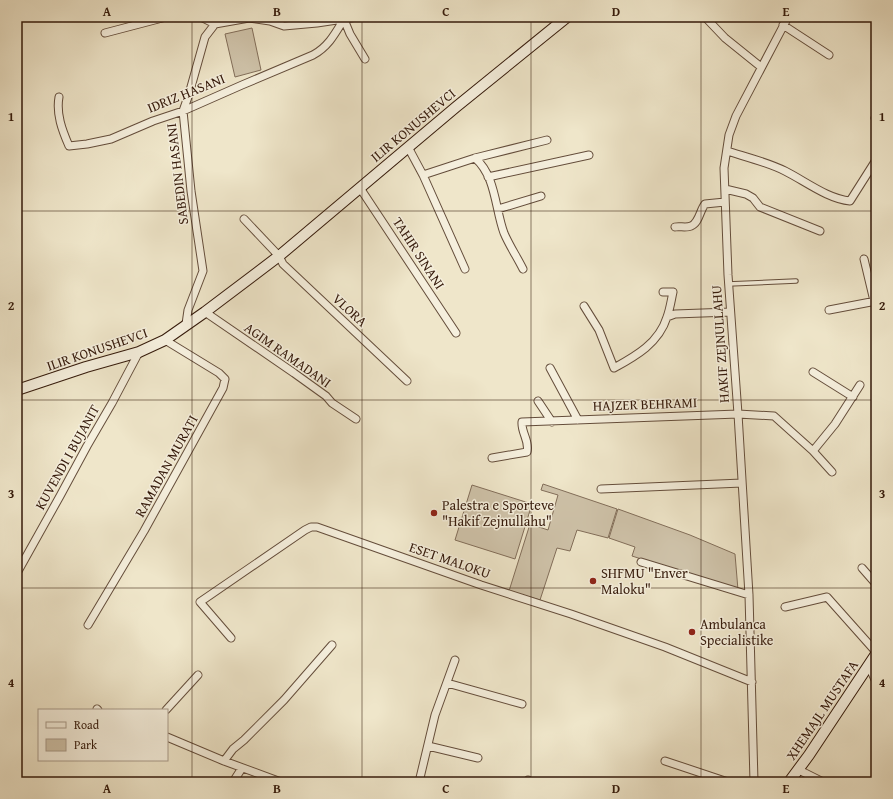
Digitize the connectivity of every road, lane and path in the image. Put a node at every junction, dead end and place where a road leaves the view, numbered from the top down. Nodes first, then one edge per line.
1 (166, 17) edge
2 (202, 17) edge
3 (357, 17) edge
4 (567, 17) edge
5 (704, 17) edge
6 (788, 17) edge
7 (343, 18) edge
8 (268, 19) edge
9 (214, 20) edge
10 (783, 25) junction
11 (105, 33) dead end
12 (829, 55) dead end
13 (365, 59) dead end
14 (761, 67) junction
15 (59, 97) dead end
16 (183, 111) junction
17 (547, 140) dead end
18 (408, 147) junction
19 (726, 151) junction
20 (589, 155) dead end
21 (475, 158) junction
22 (876, 160) edge
23 (423, 175) junction
24 (488, 177) junction
25 (360, 188) junction
26 (725, 189) junction
27 (541, 196) dead end
28 (725, 202) junction
29 (498, 209) junction
30 (244, 219) dead end
31 (675, 227) dead end
32 (820, 231) dead end
33 (278, 256) junction
34 (864, 259) dead end
35 (465, 269) dead end
36 (523, 269) dead end
37 (796, 281) dead end
38 (728, 284) junction
39 (663, 292) dead end
40 (875, 301) edge
41 (584, 306) dead end
42 (829, 310) dead end
43 (205, 312) junction
44 (730, 312) junction
45 (667, 317) junction
46 (186, 324) junction
47 (456, 333) dead end
48 (165, 340) junction
49 (139, 352) junction
50 (550, 368) dead end
51 (813, 372) dead end
52 (406, 381) dead end
53 (860, 385) dead end
54 (17, 390) edge
55 (853, 397) junction
56 (538, 401) dead end
57 (738, 414) junction
58 (356, 419) dead end
59 (578, 420) junction
60 (552, 422) junction
61 (813, 451) junction
62 (492, 458) dead end
63 (832, 472) dead end
64 (742, 483) junction
65 (601, 489) dead end
66 (641, 562) dead end
67 (862, 568) dead end
68 (17, 573) edge
69 (876, 584) edge
70 (748, 595) junction
71 (785, 606) dead end
72 (88, 625) dead end
73 (231, 638) dead end
74 (332, 645) dead end
75 (876, 653) edge
76 (455, 660) dead end
77 (869, 666) junction
78 (198, 675) dead end
79 (752, 682) junction
80 (876, 682) edge
81 (447, 683) junction
82 (522, 704) dead end
83 (167, 709) edge
84 (168, 737) edge
85 (428, 746) junction
86 (478, 758) dead end
87 (224, 761) junction
88 (665, 761) dead end
89 (242, 768) junction
90 (799, 770) junction
91 (233, 782) edge
92 (281, 782) edge
93 (419, 782) edge
94 (728, 782) edge
95 (754, 782) edge
96 (789, 782) edge
97 (823, 782) edge

1 - 11 street
2 - 9 street
3 - 7 street
4 - 18 street, ILIR KONUSHEVCI
5 - 14 street
6 - 10 street, HAKIF ZEJNULLAHU
7 - 8 street
7 - 13 street
7 - 16 street, IDRIZ HASANI
8 - 9 street
9 - 16 street, SABEDIN HASANI
10 - 12 street
10 - 14 street, HAKIF ZEJNULLAHU
14 - 19 street, HAKIF ZEJNULLAHU
15 - 16 street, IDRIZ HASANI
16 - 46 street, SABEDIN HASANI
17 - 21 street
18 - 23 street
18 - 25 street, ILIR KONUSHEVCI
19 - 22 street
19 - 26 street, HAKIF ZEJNULLAHU
20 - 24 street
21 - 23 street
21 - 24 street
23 - 35 street
24 - 29 street
25 - 33 street, ILIR KONUSHEVCI
25 - 47 street, TAHIR SINANI
26 - 28 street, HAKIF ZEJNULLAHU
26 - 32 street
27 - 29 street
28 - 31 street
28 - 38 street, HAKIF ZEJNULLAHU
29 - 36 street
30 - 33 street
33 - 43 street, ILIR KONUSHEVCI
33 - 52 street, VLORA
34 - 40 street
37 - 38 lane
38 - 44 street, HAKIF ZEJNULLAHU
39 - 45 street
40 - 42 street
41 - 45 street
43 - 46 street, ILIR KONUSHEVCI
43 - 58 street, AGIM RAMADANI
44 - 45 street
44 - 57 street, HAKIF ZEJNULLAHU
46 - 48 street, ILIR KONUSHEVCI
48 - 49 street, ILIR KONUSHEVCI
48 - 72 street, RAMADAN MURATI
49 - 54 street, ILIR KONUSHEVCI
49 - 68 street, KUVENDI I BUJANIT
50 - 59 street, HAJZER BEHRAMI
51 - 55 street
53 - 55 street
55 - 61 street
56 - 60 street
57 - 59 street, HAJZER BEHRAMI
57 - 61 street, HAJZER BEHRAMI
57 - 64 street, HAKIF ZEJNULLAHU
59 - 60 street, HAJZER BEHRAMI
60 - 62 street, HAJZER BEHRAMI
61 - 63 street, HAJZER BEHRAMI
64 - 65 street
64 - 70 street, HAKIF ZEJNULLAHU
66 - 70 street
67 - 69 street
70 - 79 street, HAKIF ZEJNULLAHU
71 - 75 street, XHEMAJL MUSTAFA
73 - 79 street, ESET MALOKU
74 - 87 street
75 - 77 street, XHEMAJL MUSTAFA
76 - 81 street
77 - 80 street
77 - 90 street, XHEMAJL MUSTAFA
78 - 83 street
79 - 95 street, HAKIF ZEJNULLAHU
81 - 82 street
81 - 85 street
84 - 87 street
85 - 86 street
85 - 93 street
87 - 89 street
88 - 94 street
89 - 91 street
89 - 92 street
90 - 96 street, XHEMAJL MUSTAFA
90 - 97 street

